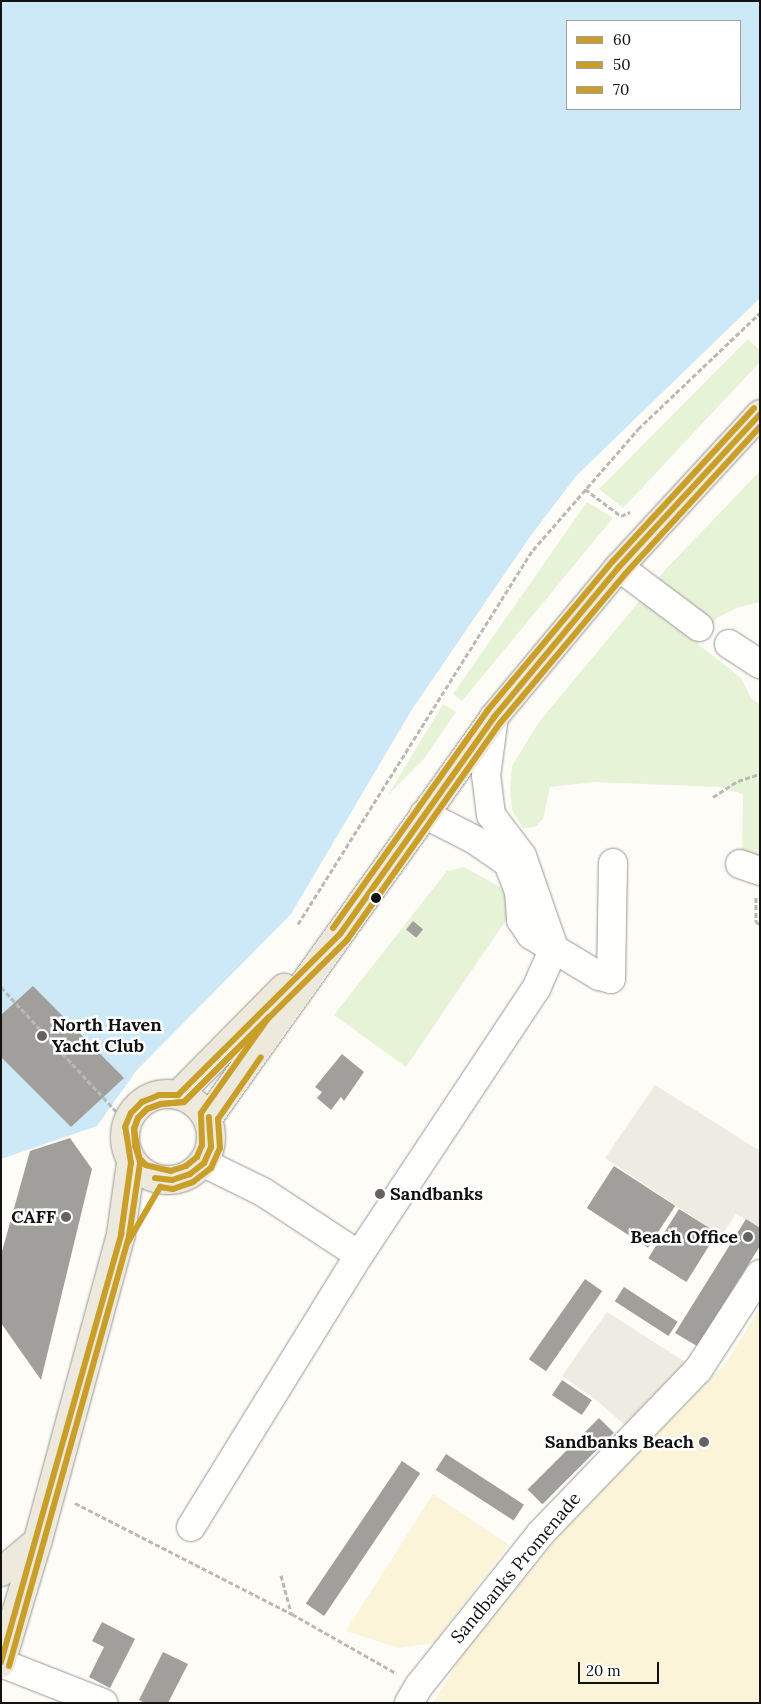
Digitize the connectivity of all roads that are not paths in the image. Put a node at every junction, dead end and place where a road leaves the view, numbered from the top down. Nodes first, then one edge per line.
1 (760, 414) edge
2 (619, 567) junction
3 (699, 627) dead end
4 (729, 644) dead end
5 (760, 664) edge
6 (494, 717) junction
7 (424, 814) junction
8 (613, 862) dead end
9 (340, 934) junction
10 (554, 948) junction
11 (178, 1096) junction
12 (209, 1117) junction
13 (131, 1163) junction
14 (204, 1163) junction
15 (155, 1178) junction
16 (121, 1234) junction
17 (359, 1255) junction
18 (760, 1274) edge
19 (191, 1526) dead end
20 (38, 1540) junction
21 (1, 1572) edge
22 (3, 1649) edge
23 (414, 1694) edge
24 (103, 1703) edge

1 - 2 main road
2 - 3 street
2 - 6 main road
4 - 5 street
6 - 7 main road
6 - 10 street
7 - 9 main road
7 - 10 street
8 - 10 street
9 - 11 main road
9 - 12 main road
10 - 17 street
11 - 12 main road
11 - 13 main road
12 - 14 main road
13 - 15 main road
13 - 16 main road
14 - 15 main road
14 - 17 street
15 - 16 main road
16 - 20 main road
17 - 19 street
18 - 23 street, Sandbanks Promenade
20 - 21 main road
20 - 22 main road
22 - 24 street

